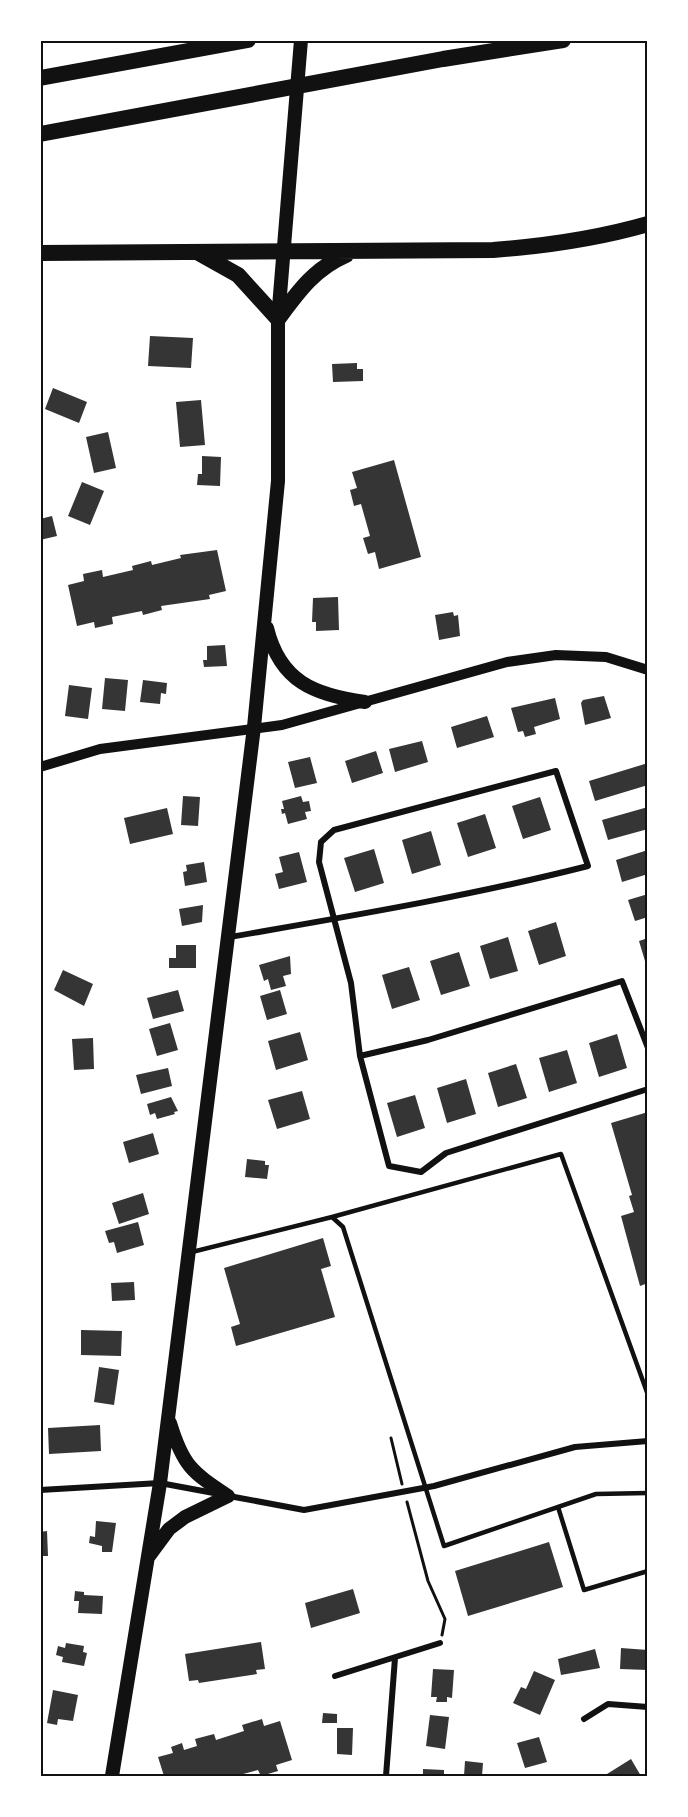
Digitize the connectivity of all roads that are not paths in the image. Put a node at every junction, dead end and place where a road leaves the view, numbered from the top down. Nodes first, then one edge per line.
1 (248, 40) edge
2 (301, 40) edge
3 (563, 40) edge
4 (40, 78) edge
5 (40, 134) edge
6 (648, 224) edge
7 (196, 251) junction
8 (283, 252) junction
9 (352, 252) junction
10 (40, 253) edge
11 (278, 319) junction
12 (264, 616) junction
13 (648, 670) edge
14 (365, 702) junction
15 (255, 727) junction
16 (40, 767) edge
17 (334, 919) junction
18 (230, 937) junction
19 (648, 1048) edge
20 (360, 1056) junction
21 (648, 1089) edge
22 (332, 1217) junction
23 (189, 1252) junction
24 (648, 1395) edge
25 (168, 1419) junction
26 (648, 1441) edge
27 (160, 1483) junction
28 (424, 1488) junction
29 (40, 1490) edge
30 (648, 1493) edge
31 (228, 1496) junction
32 (558, 1507) junction
33 (148, 1557) junction
34 (648, 1571) edge
35 (440, 1643) road end
36 (395, 1658) junction
37 (335, 1676) dead end
38 (648, 1707) edge
39 (584, 1719) dead end
40 (112, 1776) edge
41 (386, 1776) edge

1 - 4 highway
2 - 8 main road
3 - 5 highway
6 - 9 highway
7 - 8 highway
7 - 10 highway
7 - 11 highway
8 - 9 highway
8 - 11 main road
9 - 11 highway
11 - 12 main road
12 - 14 main road
12 - 15 main road
13 - 14 street
14 - 15 street
15 - 16 street
15 - 18 main road
17 - 17 street
17 - 18 street
17 - 20 street
18 - 23 main road
19 - 20 street
20 - 21 street
22 - 23 lane
22 - 24 lane
22 - 28 lane
23 - 25 main road
25 - 27 main road
25 - 31 main road
26 - 28 street
27 - 29 street
27 - 31 street
27 - 33 main road
28 - 31 street
28 - 32 lane
30 - 32 lane
31 - 33 main road
32 - 34 lane
33 - 40 main road
35 - 36 street
36 - 37 street
36 - 41 street
38 - 39 street

